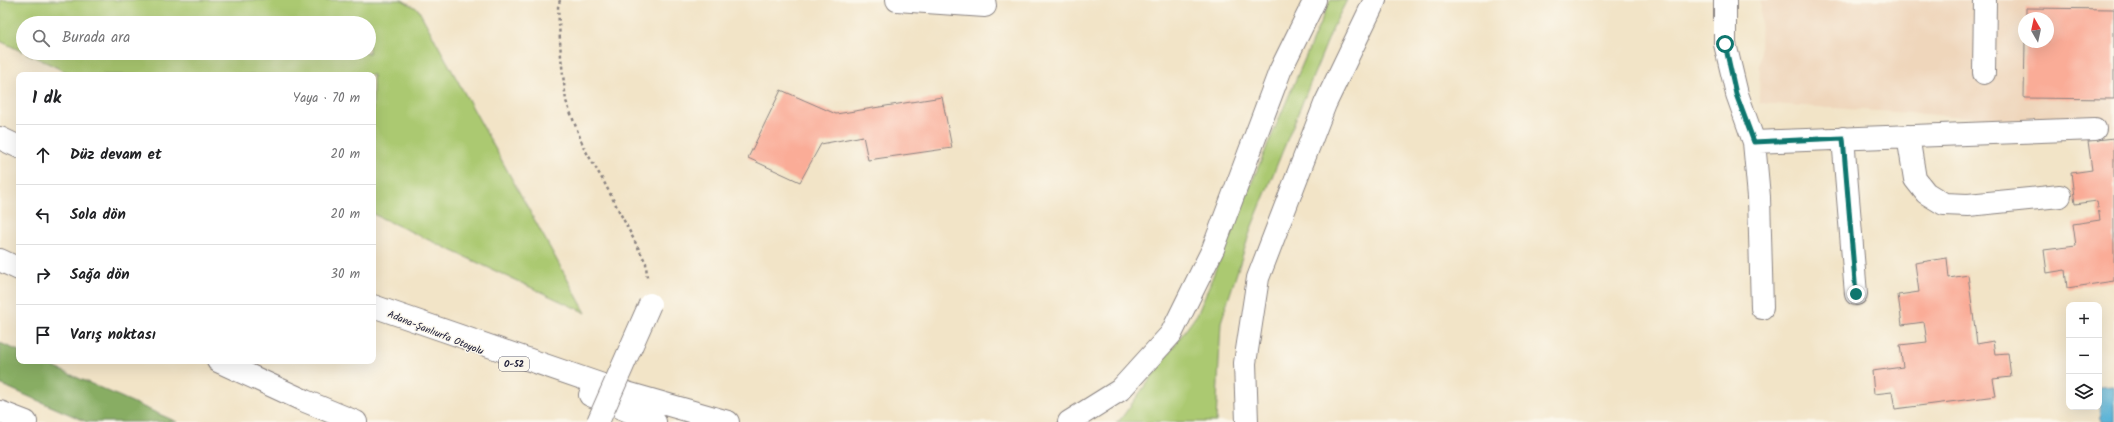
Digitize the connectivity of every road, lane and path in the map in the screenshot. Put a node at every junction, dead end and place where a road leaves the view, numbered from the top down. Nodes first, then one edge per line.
1 (560, 0) edge
2 (898, 0) edge
3 (984, 0) edge
4 (1315, 0) edge
5 (1375, 0) edge
6 (1725, 0) edge
7 (1986, 0) edge
8 (1984, 73) dead end
9 (2095, 128) dead end
10 (1908, 136) junction
11 (0, 138) edge
12 (1843, 138) junction
13 (1754, 142) junction
14 (16, 146) edge
15 (2060, 196) dead end
16 (0, 260) edge
17 (16, 268) edge
18 (1856, 294) dead end
19 (650, 304) joint
20 (376, 307) edge
21 (376, 307) edge
22 (1762, 308) dead end
23 (225, 364) edge
24 (305, 401) junction
25 (0, 412) edge
26 (26, 422) edge
27 (340, 422) edge
28 (356, 422) edge
29 (598, 422) edge
30 (655, 422) edge
31 (728, 422) edge
32 (1069, 422) edge
33 (1247, 422) edge

1 - 19 path
2 - 3 main road
4 - 32 main road
5 - 33 main road
6 - 13 main road
7 - 8 main road
9 - 10 main road
10 - 12 main road
10 - 15 main road
11 - 14 main road
12 - 13 main road
12 - 18 main road
13 - 22 main road
16 - 17 main road
19 - 29 main road, bridge
20 - 30 main road, Adana-Şanlıurfa Otoyolu / O-52
21 - 31 main road
23 - 24 main road
24 - 27 main road
24 - 28 main road
25 - 26 main road

